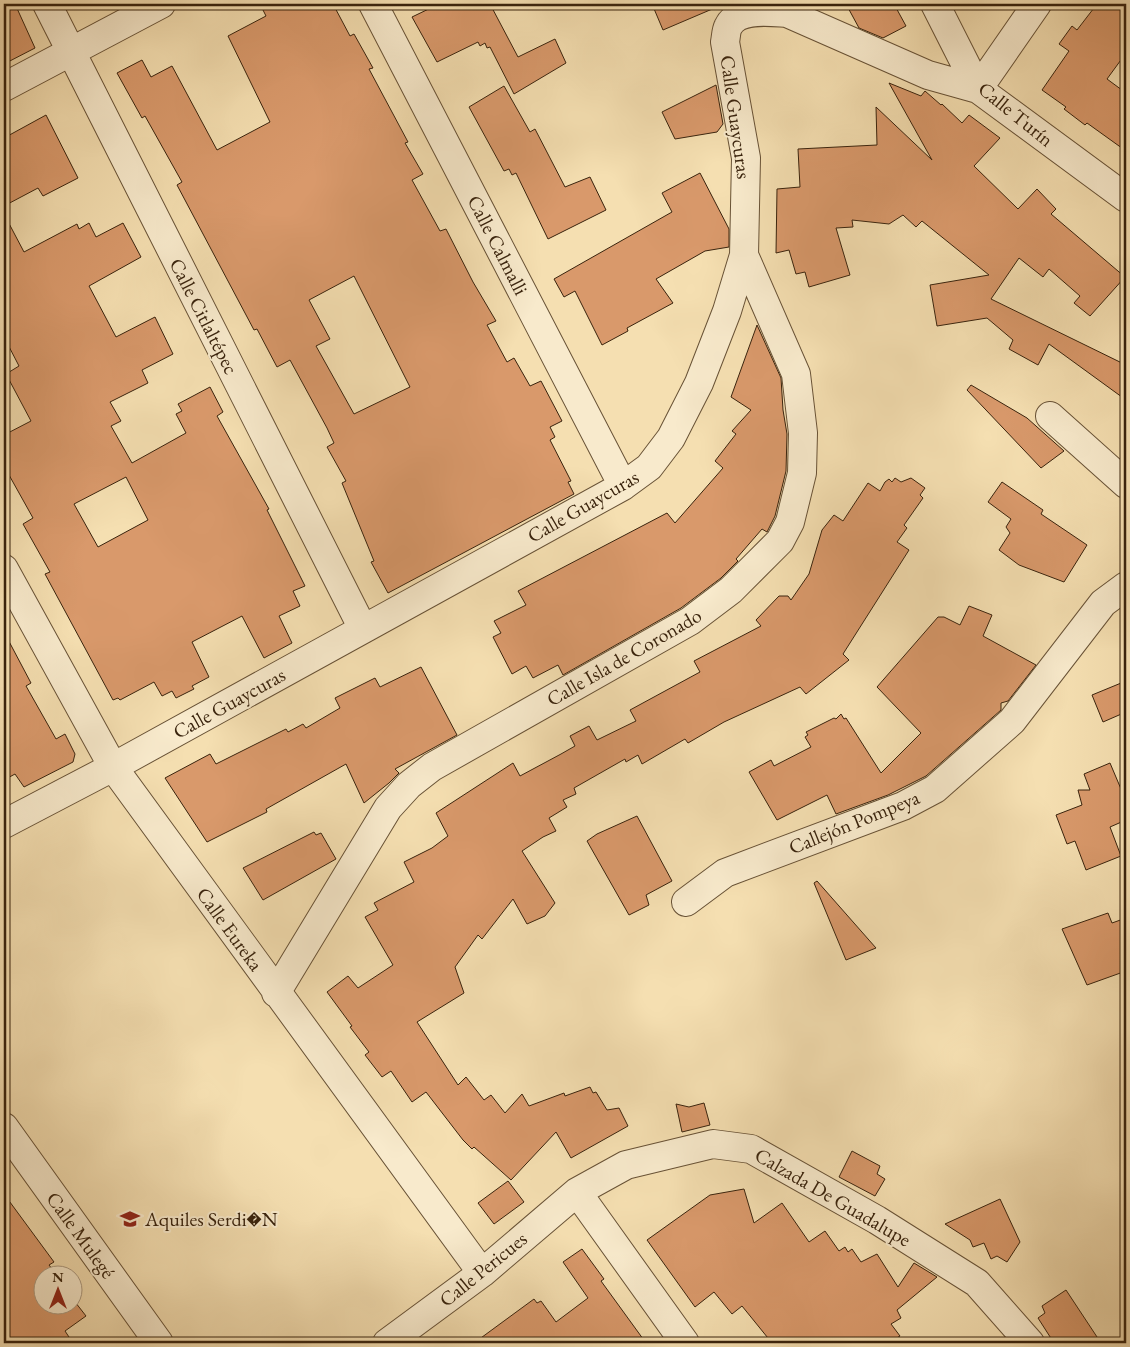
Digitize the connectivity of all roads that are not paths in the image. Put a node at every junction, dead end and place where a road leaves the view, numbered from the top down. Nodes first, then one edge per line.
1 (47, 4) edge
2 (161, 4) edge
3 (373, 4) edge
4 (934, 4) edge
5 (1037, 4) edge
6 (70, 52) junction
7 (4, 87) edge
8 (978, 89) junction
9 (1126, 198) edge
10 (744, 255) junction
11 (1050, 416) dead end
12 (1126, 484) edge
13 (623, 486) junction
14 (4, 569) edge
15 (1126, 586) edge
16 (363, 629) junction
17 (113, 767) junction
18 (4, 824) edge
19 (686, 902) dead end
20 (276, 993) junction
21 (4, 1127) edge
22 (577, 1192) junction
23 (482, 1273) junction
24 (159, 1343) edge
25 (387, 1343) edge
26 (685, 1343) edge
27 (1030, 1343) edge

1 - 6 street, Calle Citlaltépec
2 - 6 street
3 - 13 street, Calle Calmalli
4 - 8 street, Calle Turín
5 - 8 street
6 - 7 street
6 - 16 street, Calle Citlaltépec
8 - 9 street, Calle Turín
8 - 10 street, Calle Guaycuras
10 - 13 street, Calle Guaycuras
10 - 20 street, Calle Isla de Coronado
11 - 12 street
13 - 16 street, Calle Guaycuras
14 - 17 street, Calle Eureka
15 - 19 street, Callejón Pompeya
16 - 17 street, Calle Guaycuras
17 - 18 street, Calle Guaycuras
17 - 20 street, Calle Eureka
20 - 23 street, Calle Eureka
21 - 24 street, Calle Mulegé
22 - 23 street, Calle Pericues
22 - 26 street
22 - 27 street, Calzada De Guadalupe
23 - 25 street, Calle Pericues

